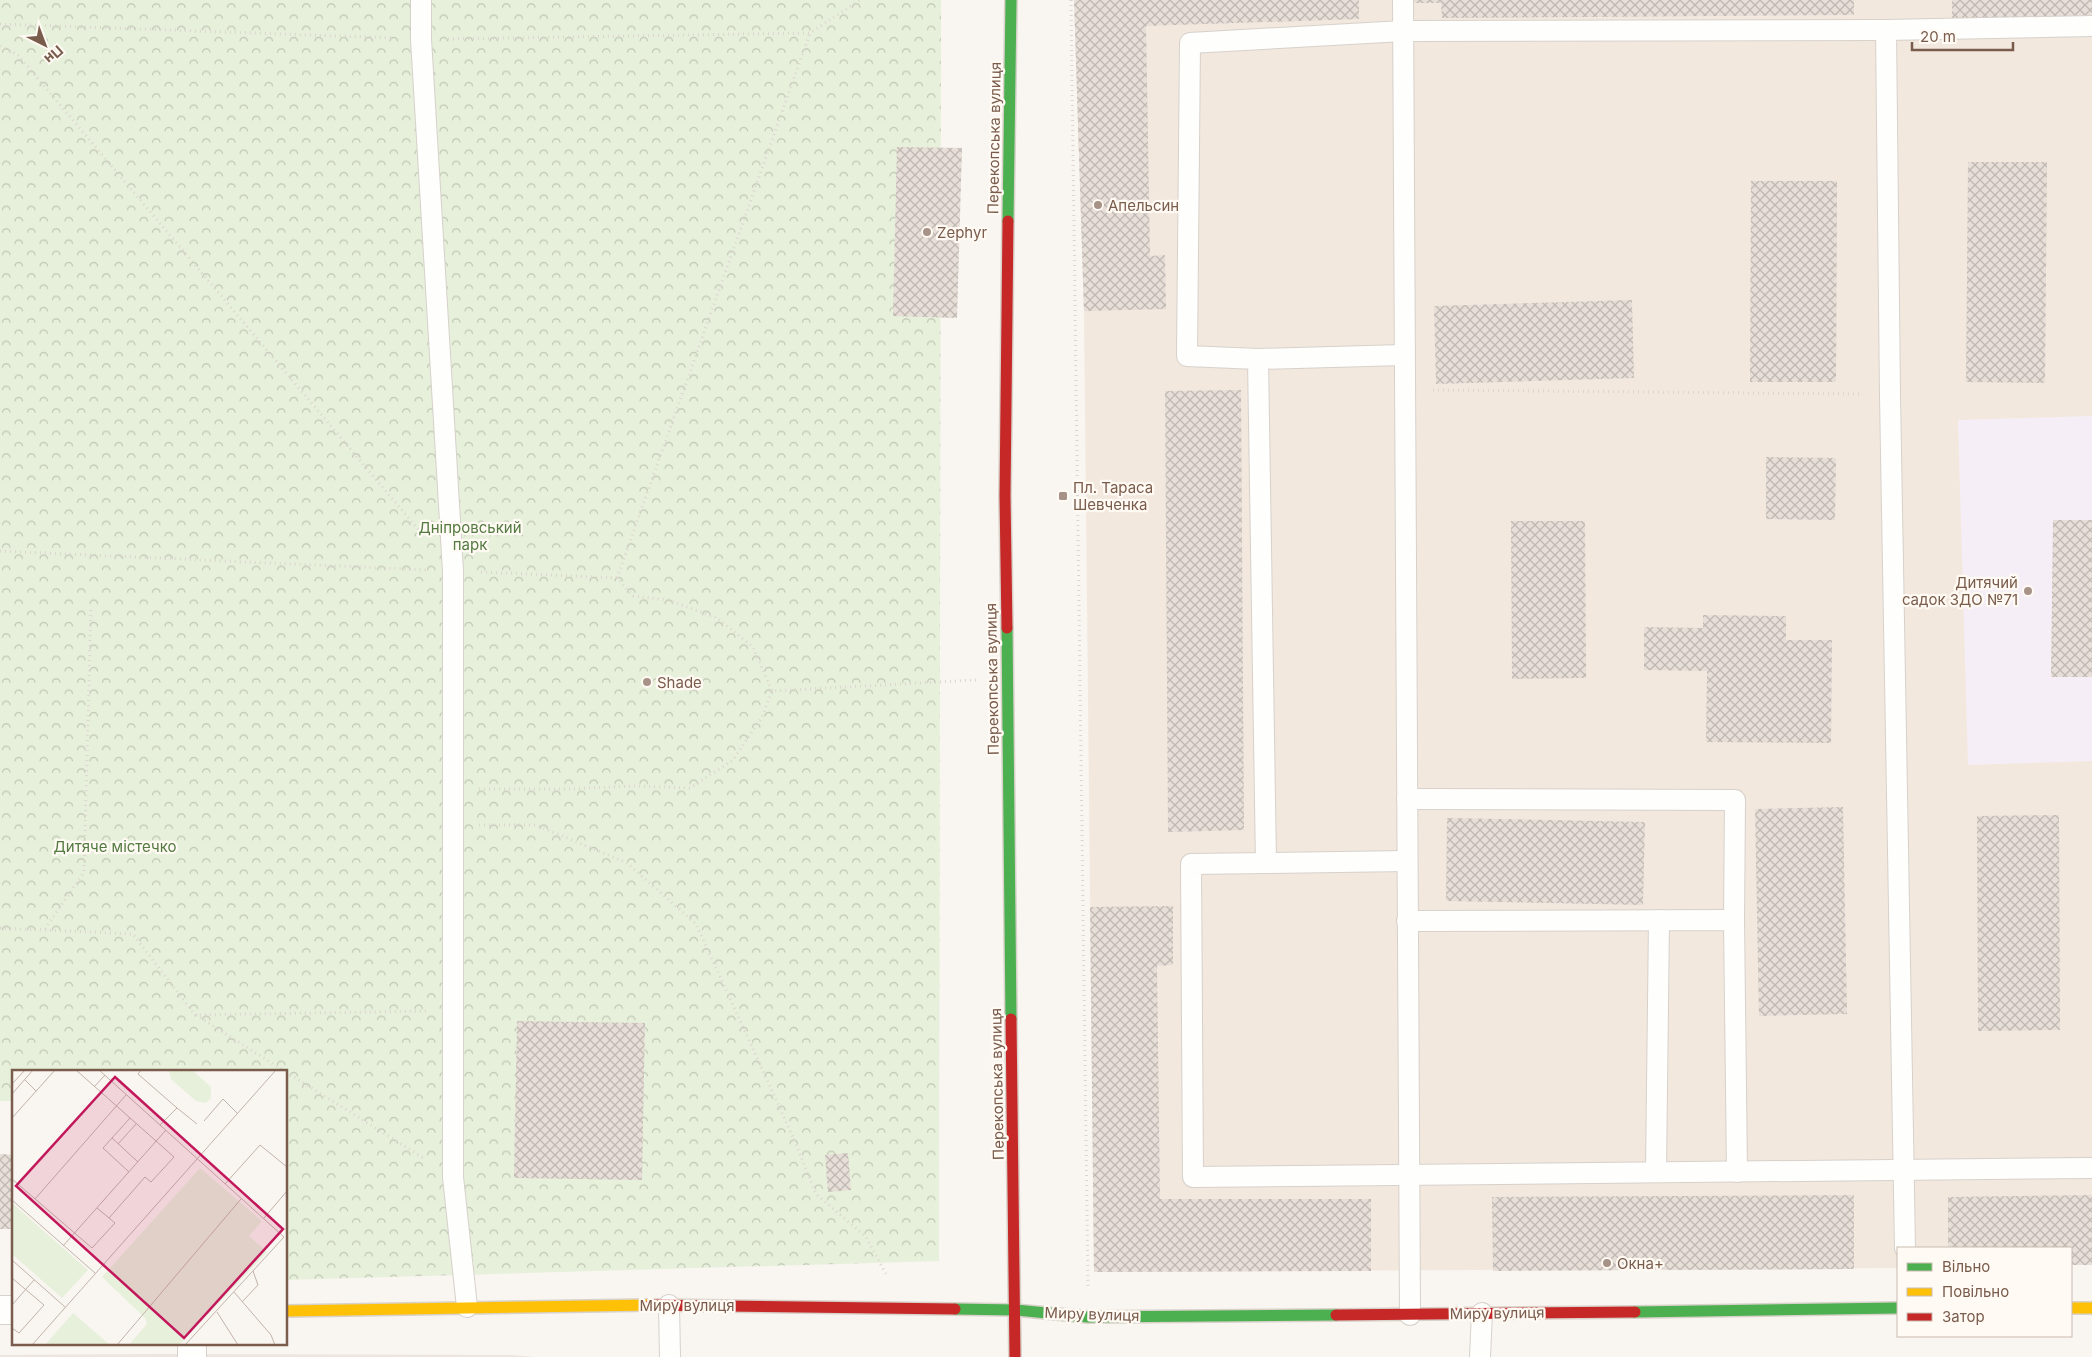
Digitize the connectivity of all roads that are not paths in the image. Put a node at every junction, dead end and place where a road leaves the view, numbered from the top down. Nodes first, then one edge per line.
1 (421, 0) edge
2 (1011, 0) edge
3 (1403, 0) edge
4 (2092, 26) edge
5 (1886, 30) junction
6 (1403, 31) junction
7 (1403, 355) junction
8 (1258, 358) junction
9 (1407, 798) junction
10 (1407, 861) junction
11 (1266, 863) junction
12 (1658, 920) junction
13 (1734, 920) junction
14 (1407, 921) junction
15 (2092, 1168) edge
16 (1905, 1170) junction
17 (1656, 1172) junction
18 (1737, 1172) junction
19 (1409, 1175) junction
20 (1905, 1247) edge
21 (668, 1305) junction
22 (467, 1307) junction
23 (1897, 1308) edge
24 (2072, 1308) edge
25 (2092, 1308) edge
26 (1015, 1310) junction
27 (288, 1311) edge
28 (1482, 1313) junction
29 (1410, 1315) junction
30 (192, 1344) edge
31 (192, 1357) edge
32 (670, 1357) edge
33 (1015, 1357) edge
34 (1480, 1357) edge

1 - 22 lane
2 - 26 street, Перекопська вулиця
3 - 6 lane
4 - 5 lane
5 - 6 lane
5 - 16 lane
6 - 7 lane
6 - 8 lane
7 - 8 lane
7 - 9 lane
8 - 11 lane
9 - 10 lane
9 - 13 lane
10 - 11 lane
10 - 14 lane
11 - 19 lane
12 - 13 lane
12 - 14 lane
12 - 17 lane
13 - 18 lane
14 - 19 lane
15 - 16 lane
16 - 18 lane
16 - 20 lane
17 - 18 lane
17 - 19 lane
19 - 29 lane
21 - 22 street, Миру вулиця
21 - 26 street, Миру вулиця
21 - 32 lane
22 - 27 street, Миру вулиця
23 - 28 street, Миру вулиця
24 - 25 street
26 - 29 street, Миру вулиця
26 - 33 street, Перекопська вулиця
28 - 29 street, Миру вулиця
28 - 34 lane
30 - 31 street

